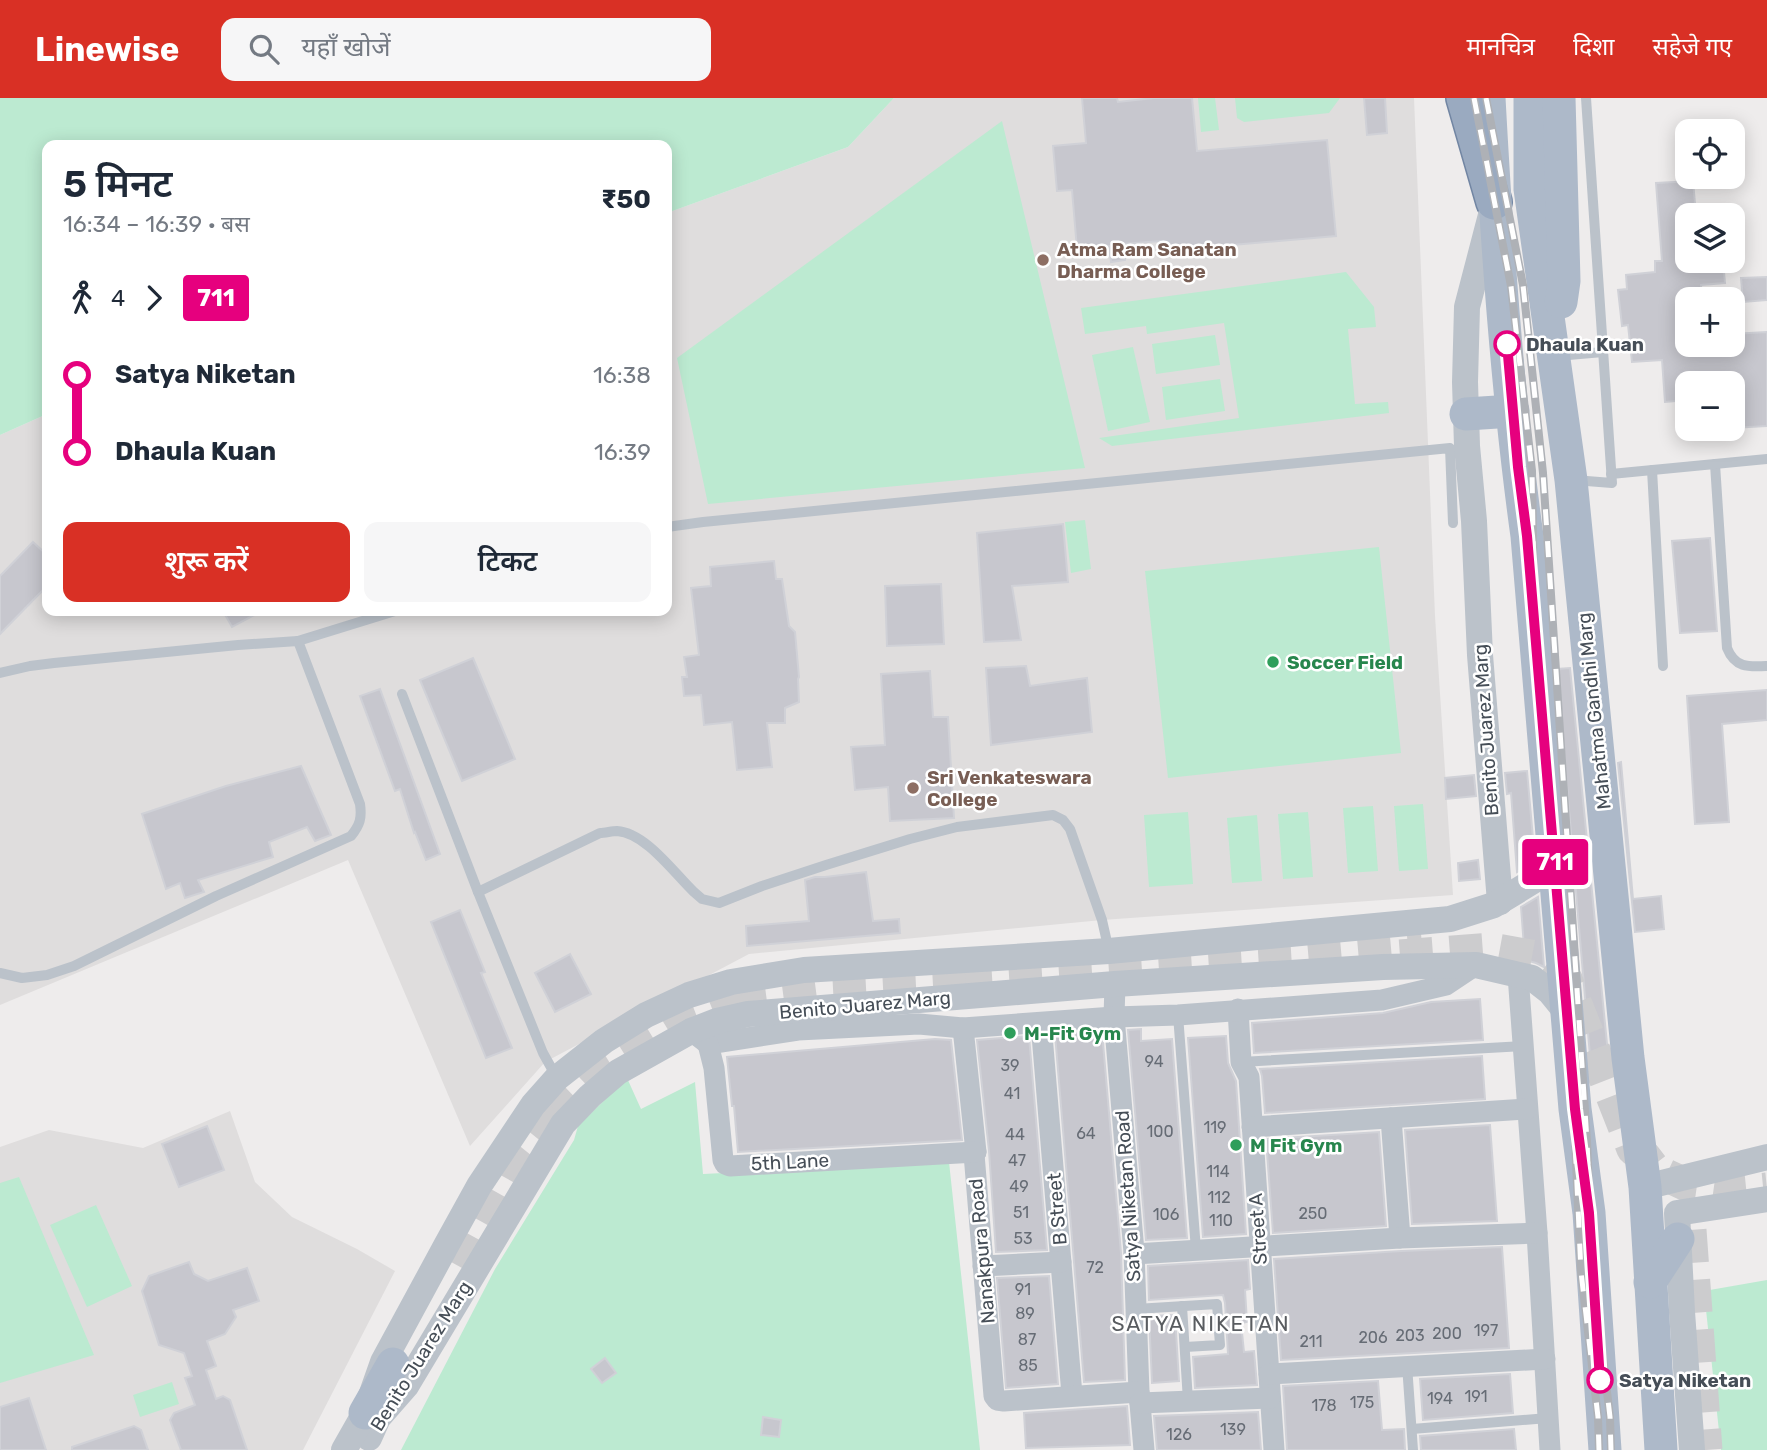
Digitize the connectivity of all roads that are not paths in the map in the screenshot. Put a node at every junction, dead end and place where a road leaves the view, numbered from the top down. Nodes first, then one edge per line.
1 (1464, 98) edge
2 (1489, 98) edge
3 (1530, 98) edge
4 (1559, 98) edge
5 (1586, 98) edge
6 (1494, 202) junction
7 (1603, 352) junction
8 (1554, 356) junction
9 (1513, 411) junction
10 (1466, 414) junction
11 (1767, 458) edge
12 (1715, 464) junction
13 (1652, 470) junction
14 (1611, 474) junction
15 (1571, 480) junction
16 (1453, 523) dead end
17 (672, 526) edge
18 (379, 616) edge
19 (298, 641) junction
20 (1664, 666) dead end
21 (1767, 666) edge
22 (0, 673) edge
23 (402, 694) dead end
24 (1556, 867) junction
25 (478, 891) junction
26 (1500, 902) junction
27 (1109, 951) junction
28 (1476, 965) junction
29 (1382, 967) junction
30 (0, 973) edge
31 (1517, 975) junction
32 (1115, 984) junction
33 (1381, 1000) junction
34 (1238, 1009) junction
35 (1567, 1013) junction
36 (1178, 1015) junction
37 (1114, 1017) junction
38 (1041, 1023) junction
39 (963, 1028) junction
40 (700, 1038) junction
41 (1524, 1046) junction
42 (1241, 1062) junction
43 (556, 1078) junction
44 (1527, 1109) junction
45 (1391, 1118) junction
46 (1252, 1127) junction
47 (976, 1152) junction
48 (1767, 1157) edge
49 (1645, 1187) junction
50 (1767, 1199) edge
51 (1677, 1226) junction
52 (1537, 1233) junction
53 (1400, 1238) junction
54 (1259, 1246) junction
55 (1196, 1250) junction
56 (1134, 1254) junction
57 (1061, 1262) junction
58 (983, 1266) junction
59 (1650, 1283) junction
60 (1182, 1306) junction
61 (1136, 1309) junction
62 (1185, 1347) junction
63 (1545, 1359) junction
64 (1407, 1366) junction
65 (397, 1369) dead end
66 (1269, 1374) junction
67 (1072, 1395) junction
68 (1139, 1397) junction
69 (1270, 1398) junction
70 (1188, 1401) junction
71 (371, 1416) junction
72 (1548, 1418) junction
73 (1412, 1429) junction
74 (344, 1450) edge
75 (363, 1450) edge
76 (1144, 1450) edge
77 (1274, 1450) edge
78 (1413, 1450) edge
79 (1550, 1450) edge
80 (1605, 1450) edge
81 (1661, 1450) edge
82 (1692, 1450) edge

1 - 6 highway
2 - 6 main road
3 - 8 main road, Mahatma Gandhi Marg
4 - 8 main road
5 - 7 lane
6 - 9 main road
6 - 10 street, Benito Juarez Marg
7 - 8 lane
7 - 14 lane
8 - 15 main road, Mahatma Gandhi Marg
9 - 10 main road
9 - 24 main road
10 - 26 street, Benito Juarez Marg
11 - 12 lane
12 - 13 lane
12 - 21 lane
13 - 14 lane
13 - 20 lane
14 - 15 lane
15 - 49 main road, Mahatma Gandhi Marg
16 - 17 lane
18 - 19 lane
19 - 22 lane
19 - 30 lane
23 - 25 lane
24 - 26 street, Benito Juarez Marg
24 - 35 main road
25 - 27 lane
25 - 43 lane
26 - 27 street, Benito Juarez Marg
27 - 43 street, Benito Juarez Marg
28 - 29 street, Benito Juarez Marg
28 - 31 street, Benito Juarez Marg
28 - 33 street
29 - 32 street, Benito Juarez Marg
29 - 33 street
31 - 35 street, Benito Juarez Marg
31 - 41 street
32 - 37 street, Satya Niketan Road
32 - 40 street, Benito Juarez Marg
33 - 34 street
34 - 36 street
34 - 42 street, Street A
35 - 80 main road
36 - 37 street
36 - 55 lane
37 - 38 street
37 - 56 street, Satya Niketan Road
38 - 39 street
38 - 57 street, B Street
39 - 40 street
39 - 47 street, Nanakpura Road
40 - 47 street, 5th Lane
40 - 71 street, Benito Juarez Marg
41 - 42 lane
41 - 44 street
42 - 46 street, Street A
43 - 71 street, Benito Juarez Marg
44 - 45 street
44 - 52 street
45 - 46 street
45 - 53 street
46 - 54 street, Street A
47 - 58 street, Nanakpura Road
48 - 49 street
49 - 59 main road, Mahatma Gandhi Marg
50 - 51 street
51 - 59 main road
51 - 82 street
52 - 53 street
52 - 63 street
53 - 54 street
54 - 55 street
54 - 66 street, Street A
55 - 56 street
56 - 61 street, Satya Niketan Road
57 - 58 street
57 - 67 street, B Street
58 - 67 street, Nanakpura Road
59 - 81 main road, Mahatma Gandhi Marg
60 - 61 lane
60 - 62 lane
60 - 62 lane
61 - 68 street, Satya Niketan Road
62 - 70 lane
63 - 64 street
63 - 72 street
64 - 66 street
64 - 73 lane
65 - 71 main road
66 - 69 street, Street A
67 - 68 street
68 - 70 street
68 - 76 street, Satya Niketan Road
69 - 70 street
69 - 77 street, Street A
71 - 74 street, Benito Juarez Marg
71 - 75 street, Benito Juarez Marg
72 - 73 lane
72 - 79 street
73 - 78 lane

